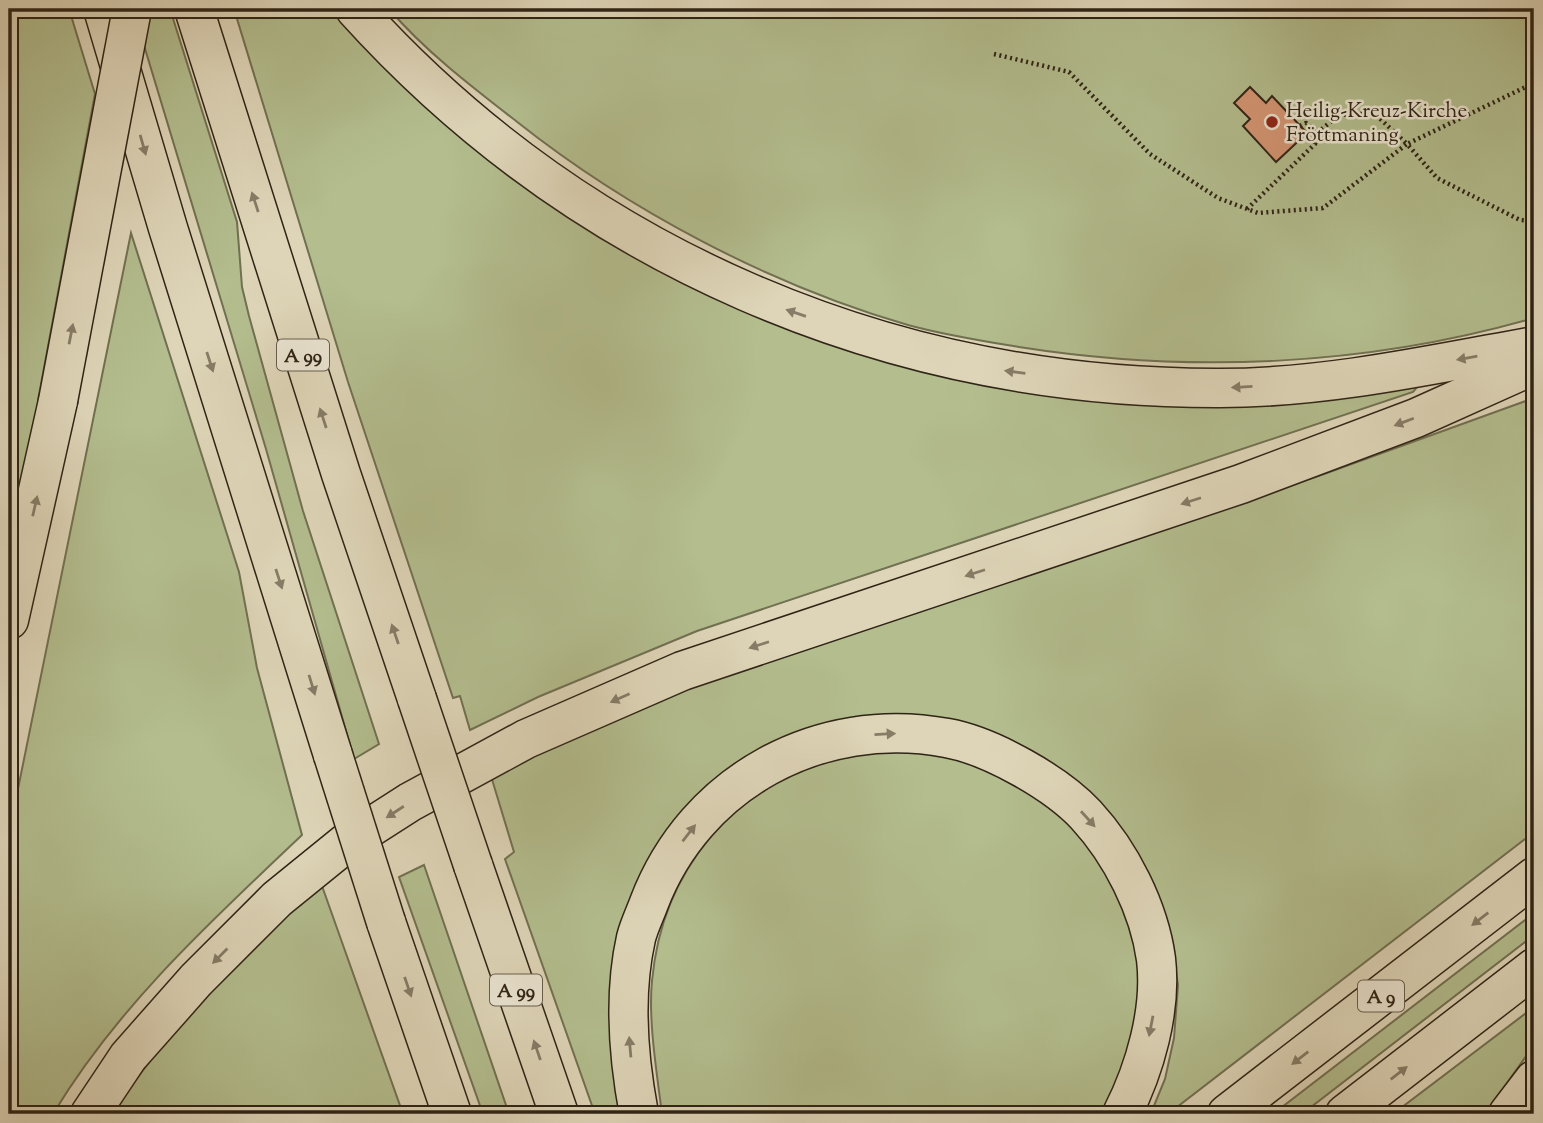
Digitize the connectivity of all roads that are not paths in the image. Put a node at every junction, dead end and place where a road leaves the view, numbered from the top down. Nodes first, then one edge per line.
1 (103, 9) edge
2 (132, 9) edge
3 (194, 9) edge
4 (355, 9) edge
5 (1534, 346) edge
6 (1534, 365) edge
7 (9, 621) edge
8 (1534, 877) edge
9 (1534, 968) edge
10 (1534, 1080) edge
11 (90, 1114) edge
12 (452, 1114) edge
13 (559, 1114) edge
14 (639, 1114) edge
15 (1122, 1114) edge
16 (1227, 1114) edge
17 (1345, 1114) edge
18 (1508, 1114) edge

1 -> 12 highway, bridge
7 -> 2 highway, bridge
13 -> 3 highway, A 99, bridge
5 -> 4 highway
6 -> 11 highway
8 -> 16 highway, A 9
17 -> 9 highway
10 - 18 highway
14 -> 15 highway

